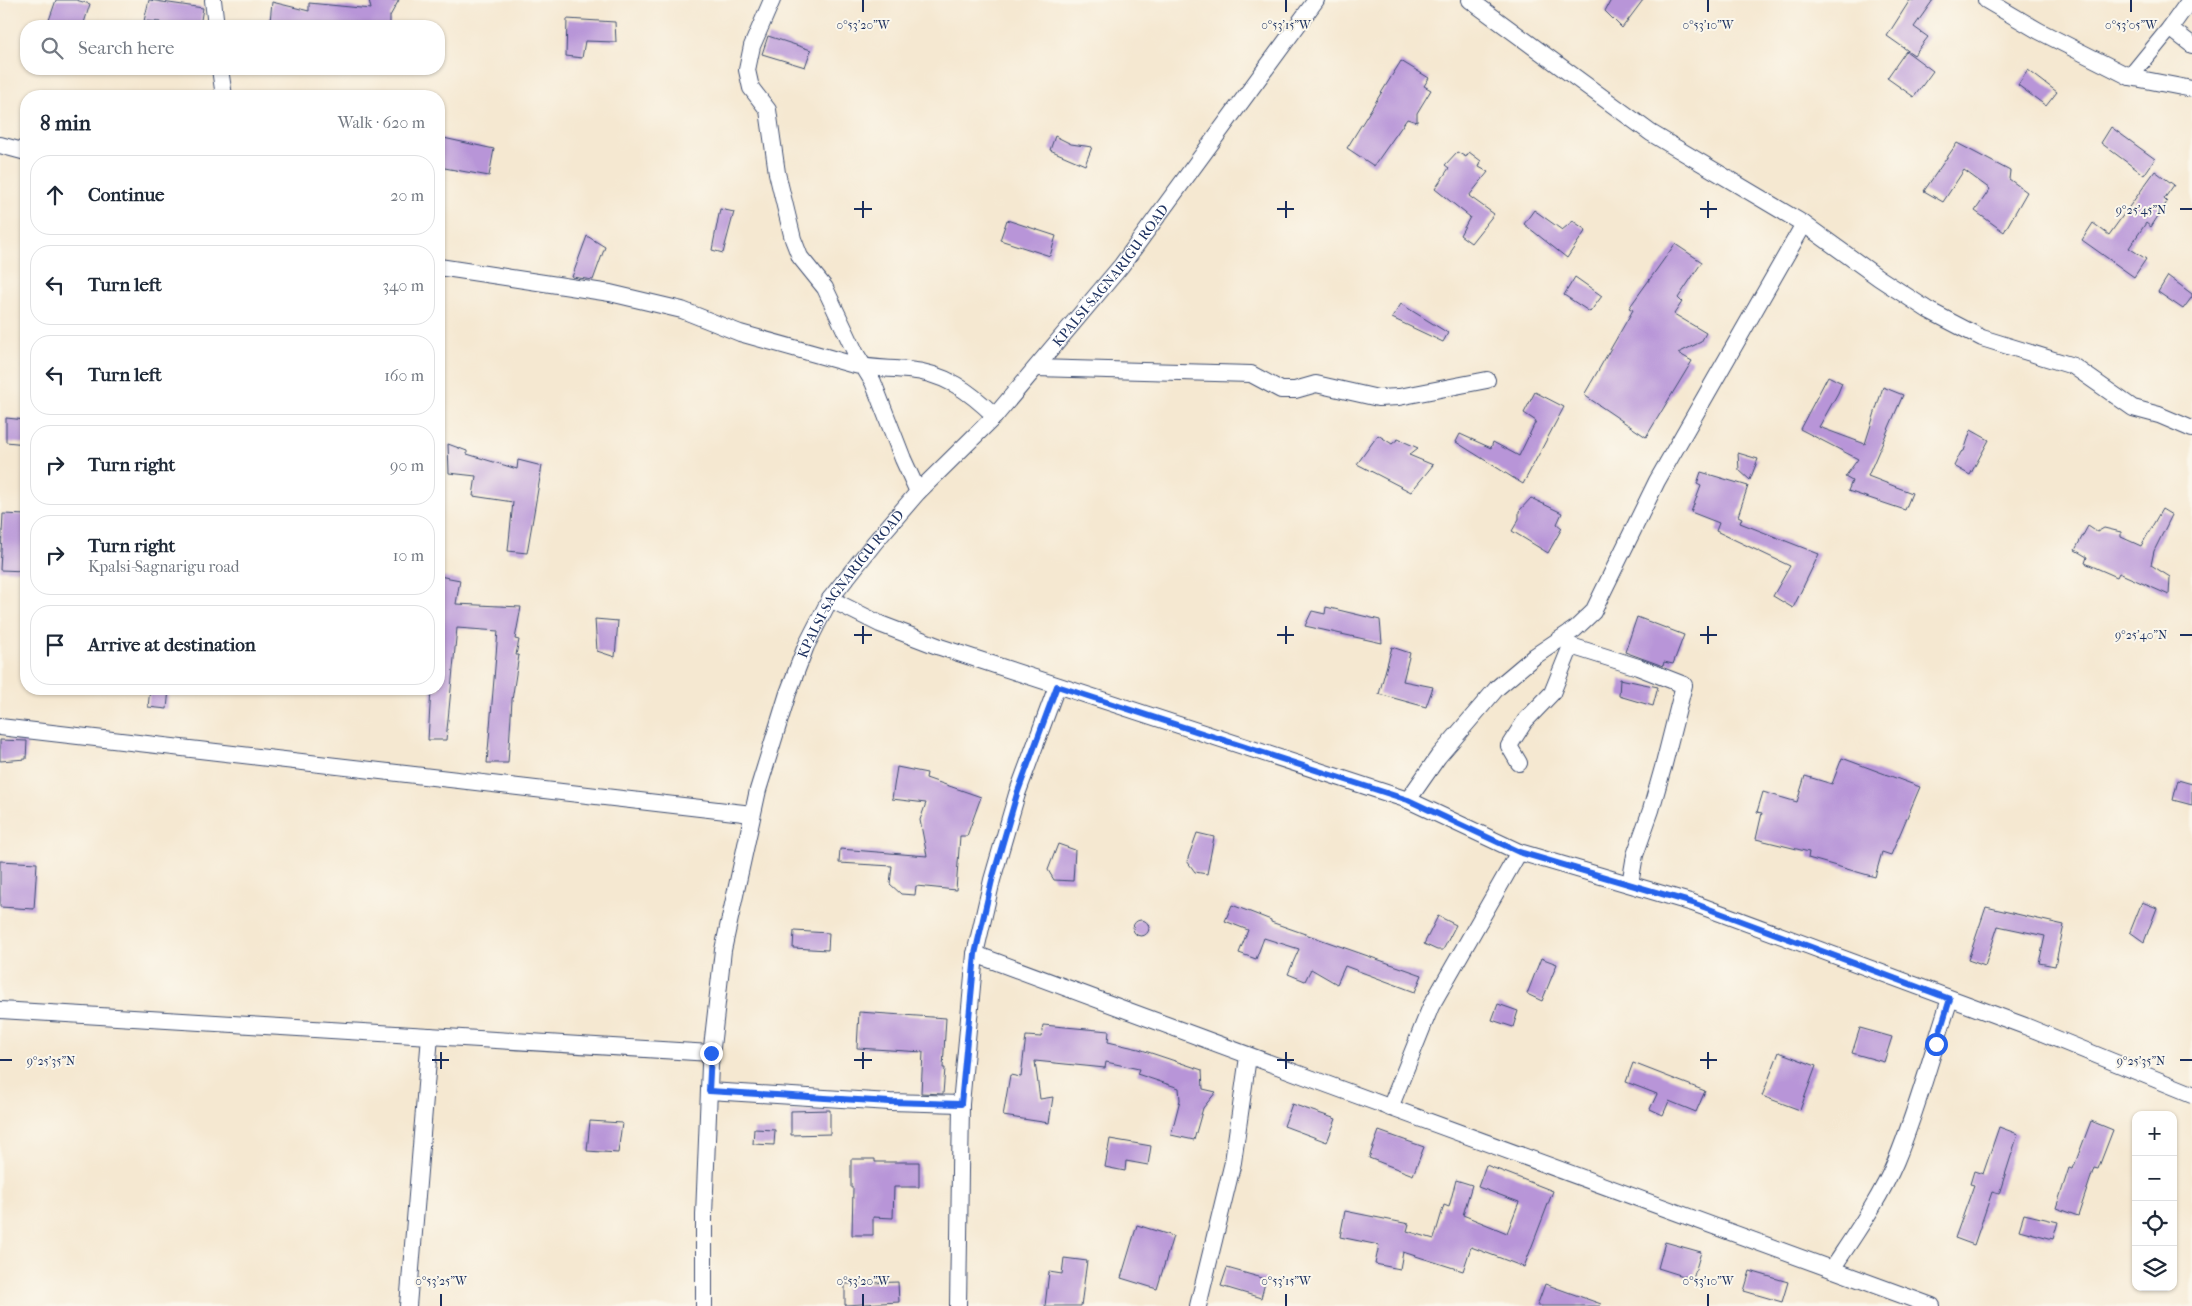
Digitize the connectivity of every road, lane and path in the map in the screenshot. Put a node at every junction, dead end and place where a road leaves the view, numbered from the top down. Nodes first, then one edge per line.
1 (213, 0) edge
2 (772, 0) edge
3 (1316, 0) edge
4 (1470, 0) edge
5 (1986, 0) edge
6 (2190, 0) edge
7 (215, 20) edge
8 (2170, 28) junction
9 (2192, 45) edge
10 (221, 75) edge
11 (2130, 77) junction
12 (2192, 89) edge
13 (223, 90) edge
14 (0, 144) edge
15 (20, 150) edge
16 (1804, 224) junction
17 (445, 268) edge
18 (864, 367) junction
19 (1036, 368) junction
20 (1486, 380) dead end
21 (995, 416) junction
22 (2192, 429) edge
23 (918, 492) junction
24 (830, 599) junction
25 (1057, 686) junction
26 (0, 727) edge
27 (1519, 762) dead end
28 (1408, 800) junction
29 (752, 814) junction
30 (1519, 852) junction
31 (1630, 884) junction
32 (975, 954) junction
33 (1950, 999) junction
34 (0, 1010) edge
35 (430, 1036) junction
36 (711, 1053) junction
37 (1248, 1057) junction
38 (709, 1091) junction
39 (2192, 1094) edge
40 (961, 1104) junction
41 (1390, 1108) junction
42 (1832, 1269) junction
43 (408, 1306) edge
44 (704, 1306) edge
45 (958, 1306) edge
46 (1198, 1306) edge
47 (1932, 1306) edge

1 - 7 street
2 - 18 street
3 - 19 street, KPALSI-SAGNARIGU ROAD
4 - 16 street
5 - 11 street
6 - 8 street
8 - 9 street
8 - 11 street
10 - 13 street
11 - 12 street
14 - 15 street
16 - 22 street
16 - 28 street
17 - 18 street
18 - 21 street
18 - 23 street
19 - 20 street
19 - 21 street, KPALSI-SAGNARIGU ROAD
21 - 23 street, KPALSI-SAGNARIGU ROAD
23 - 24 street, KPALSI-SAGNARIGU ROAD
24 - 25 street
24 - 29 street, KPALSI-SAGNARIGU ROAD
25 - 28 street
25 - 32 street
26 - 29 street
27 - 31 street
28 - 30 street
29 - 36 street, KPALSI-SAGNARIGU ROAD
30 - 31 street
30 - 41 street
31 - 33 street
32 - 37 street
32 - 40 street
33 - 39 street
33 - 42 street
34 - 35 street
35 - 36 street
35 - 43 street
36 - 38 street, KPALSI-SAGNARIGU ROAD
37 - 41 street
37 - 46 street
38 - 40 street
38 - 44 street, KPALSI-SAGNARIGU ROAD
40 - 45 street
41 - 42 street
42 - 47 street

